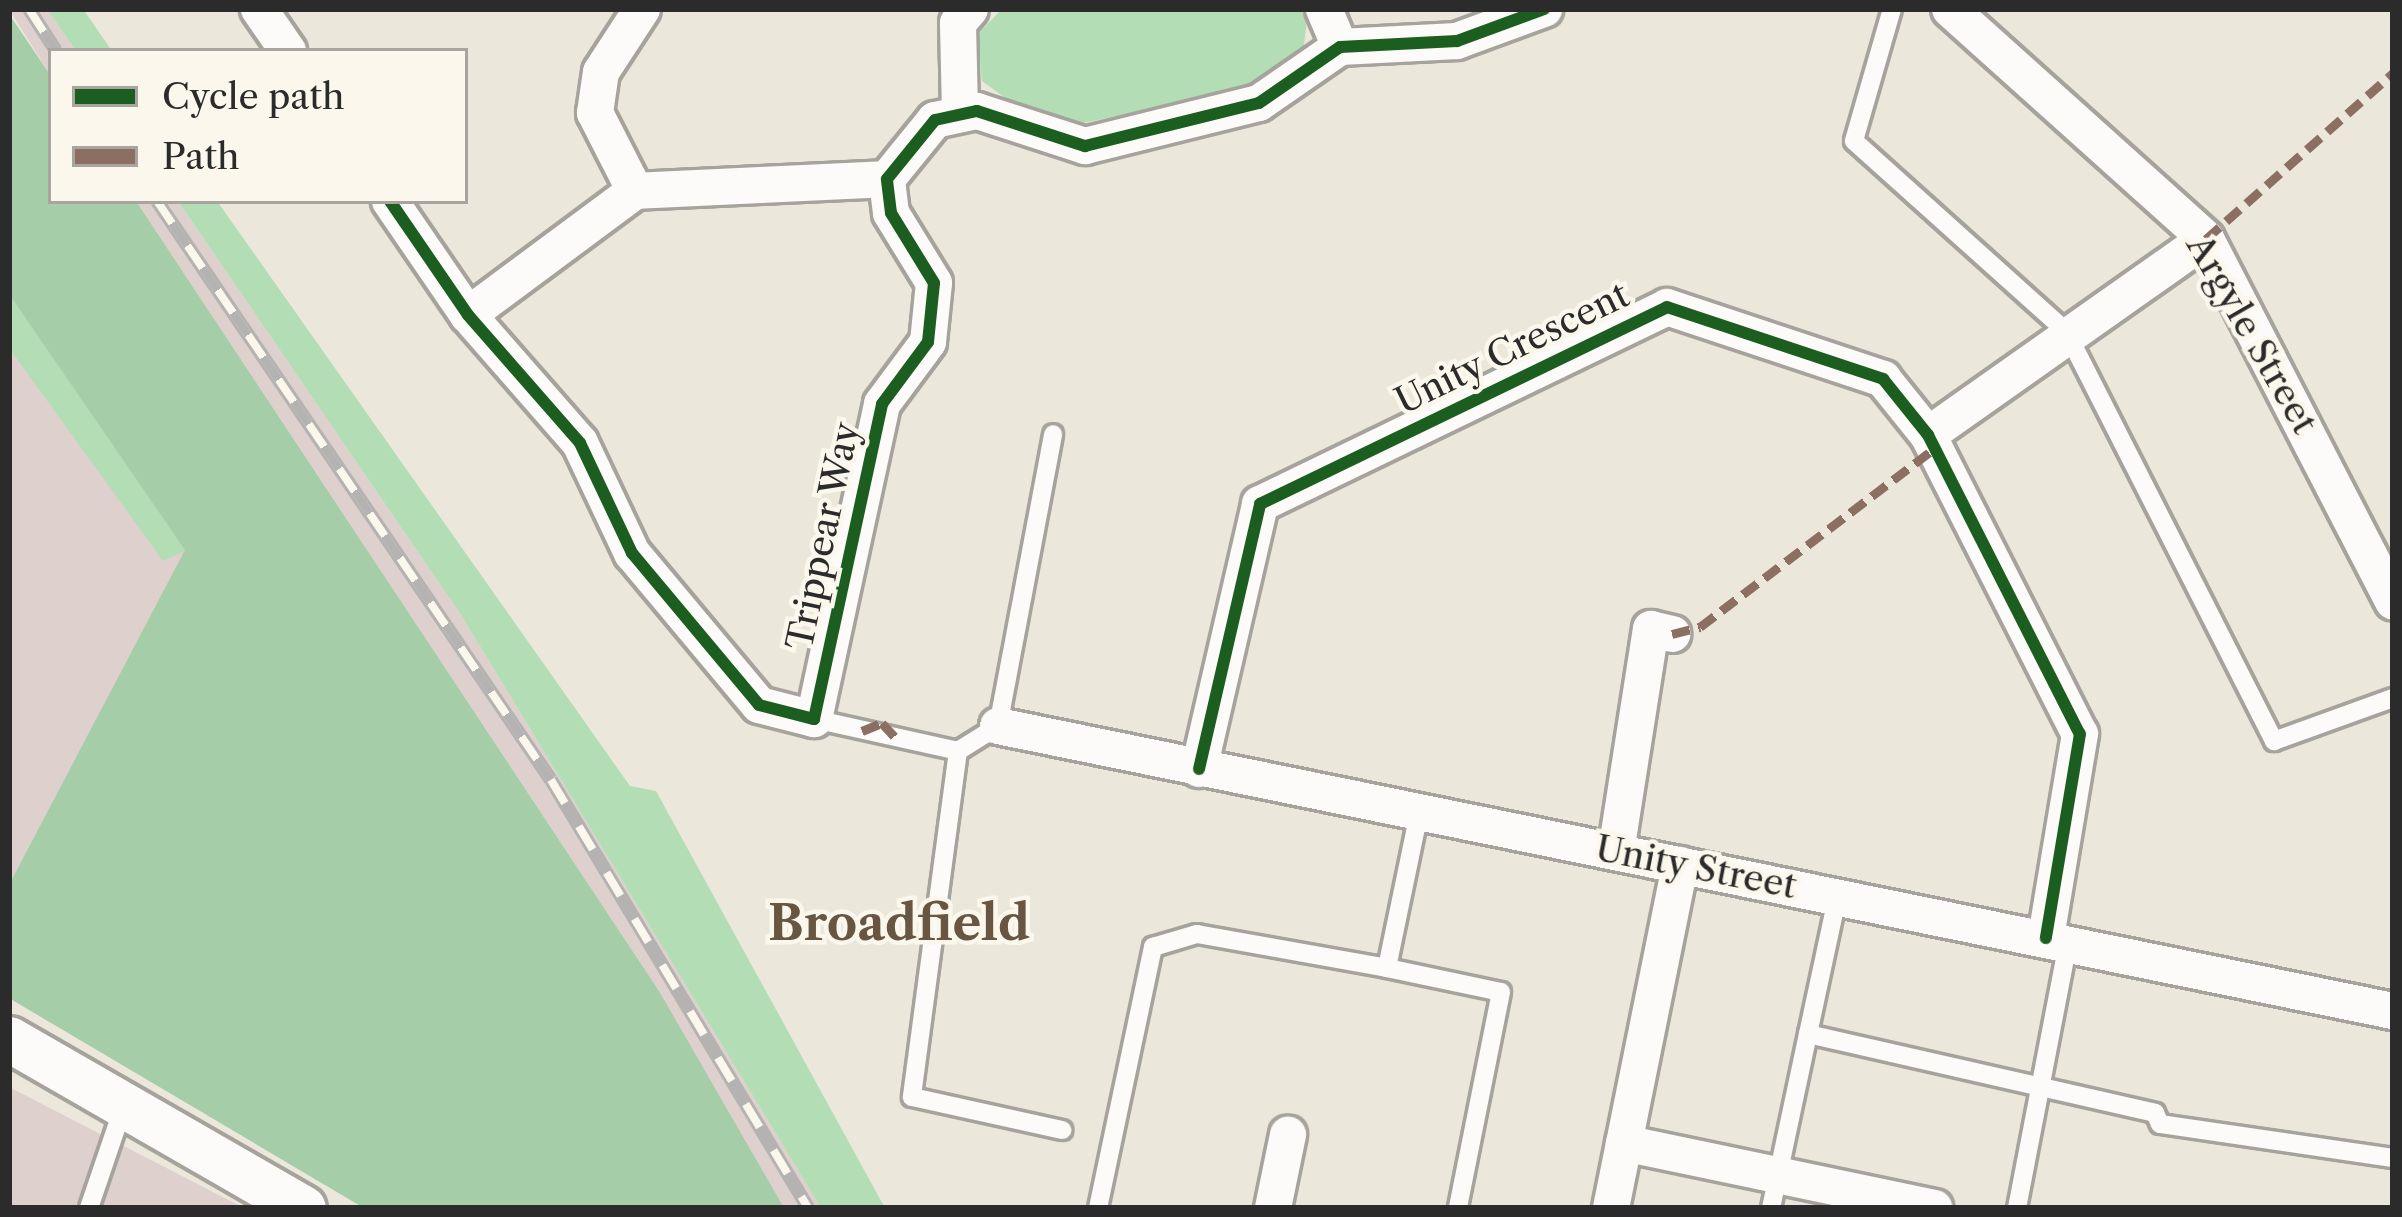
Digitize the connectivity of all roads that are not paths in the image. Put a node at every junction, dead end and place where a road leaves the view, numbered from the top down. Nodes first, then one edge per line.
1 (259, 9) edge
2 (642, 9) edge
3 (970, 9) edge
4 (1324, 9) edge
5 (1544, 9) edge
6 (1892, 9) edge
7 (1950, 9) edge
8 (1340, 47) junction
9 (286, 48) edge
10 (960, 112) junction
11 (887, 179) junction
12 (635, 191) junction
13 (392, 204) edge
14 (2206, 239) junction
15 (468, 315) junction
16 (2066, 331) junction
17 (1054, 434) dead end
18 (1928, 435) junction
19 (2393, 602) edge
20 (1672, 634) dead end
21 (2393, 698) edge
22 (814, 719) junction
23 (998, 726) junction
24 (958, 751) junction
25 (1199, 770) junction
26 (1419, 813) junction
27 (1616, 852) junction
28 (1680, 865) junction
29 (1838, 894) junction
30 (2057, 940) junction
31 (1387, 968) junction
32 (2393, 1011) edge
33 (1808, 1034) junction
34 (9, 1039) edge
35 (2040, 1087) junction
36 (124, 1103) junction
37 (1062, 1130) dead end
38 (1288, 1135) dead end
39 (1624, 1143) junction
40 (2393, 1158) edge
41 (1775, 1192) edge
42 (89, 1208) edge
43 (302, 1208) edge
44 (1098, 1208) edge
45 (1273, 1208) edge
46 (1458, 1208) edge
47 (1611, 1208) edge
48 (1934, 1208) edge
49 (2017, 1208) edge

1 - 9 street
2 - 12 street
3 - 10 street
4 - 8 street
5 - 8 street
6 - 16 lane
7 - 14 street, Argyle Street
8 - 10 street
10 - 11 street
11 - 12 street
11 - 22 street, Trippear Way
12 - 15 street
13 - 15 street
14 - 16 street
14 - 19 street, Argyle Street
15 - 22 street
16 - 18 street
16 - 21 lane
17 - 23 lane
18 - 25 street, Unity Crescent
18 - 30 street, Unity Crescent
20 - 27 street
22 - 24 lane
23 - 24 lane
23 - 25 street, Unity Street
24 - 37 lane
25 - 26 street, Unity Street
26 - 27 street, Unity Street
26 - 31 lane
27 - 28 street, Unity Street
28 - 29 street, Unity Street
28 - 39 street
29 - 30 street, Unity Street
29 - 33 lane
30 - 32 street, Unity Street
30 - 35 lane
31 - 44 lane
31 - 46 lane
33 - 35 lane
33 - 41 lane
34 - 36 street
35 - 40 lane
35 - 49 lane
36 - 42 lane
36 - 43 street
38 - 45 street
39 - 41 street
39 - 47 street
41 - 48 street

